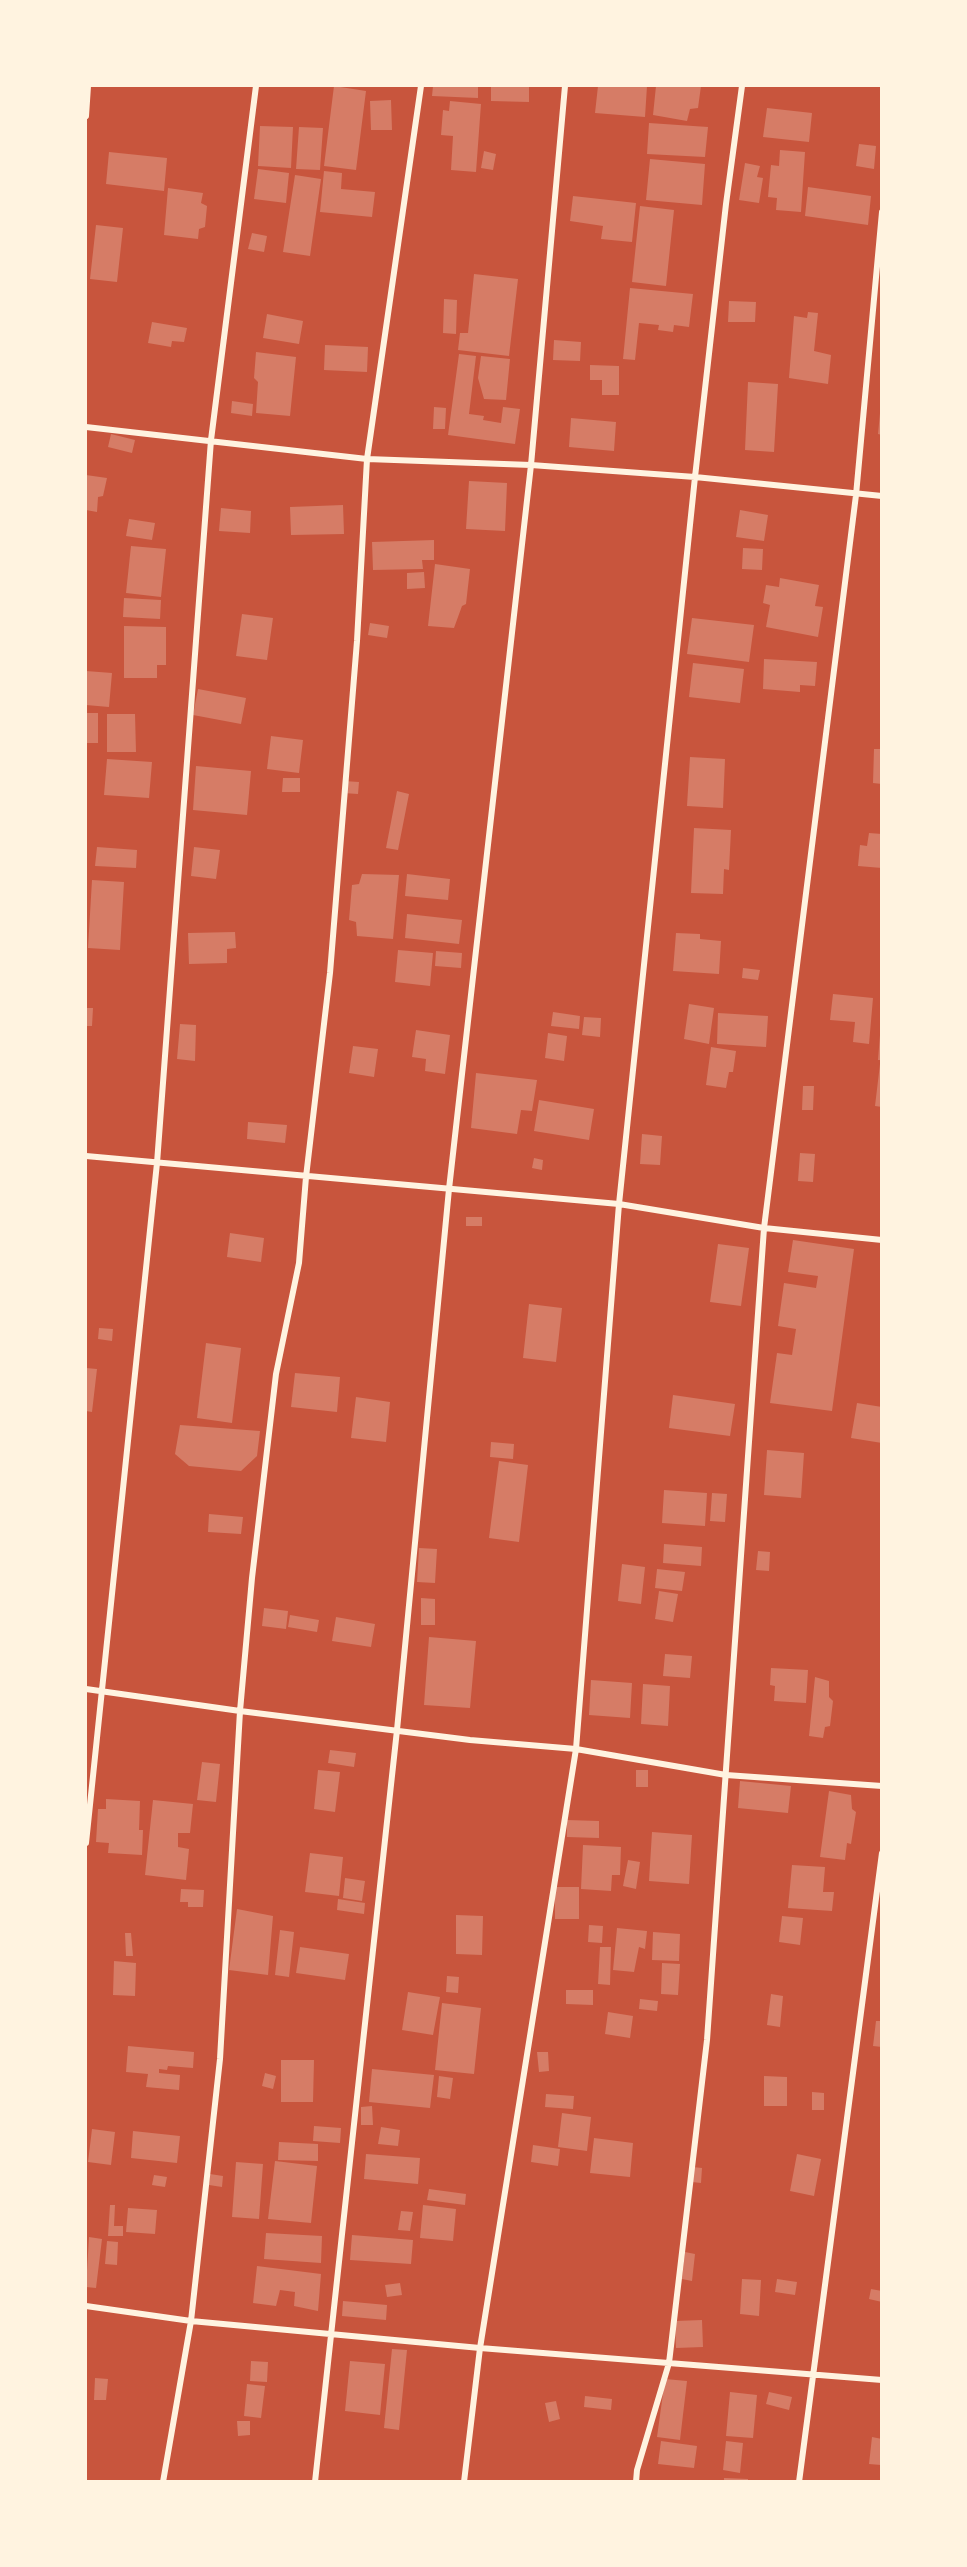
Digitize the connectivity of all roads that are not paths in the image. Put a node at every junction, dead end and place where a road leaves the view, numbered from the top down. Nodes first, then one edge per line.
1 (88, 86) edge
2 (256, 86) edge
3 (422, 86) edge
4 (566, 86) edge
5 (742, 86) edge
6 (86, 116) edge
7 (882, 212) edge
8 (86, 427) edge
9 (211, 440) junction
10 (367, 459) junction
11 (531, 465) junction
12 (694, 477) junction
13 (856, 495) junction
14 (882, 496) edge
15 (86, 1156) edge
16 (157, 1163) junction
17 (306, 1177) junction
18 (449, 1189) junction
19 (619, 1204) junction
20 (764, 1228) junction
21 (882, 1240) edge
22 (86, 1689) edge
23 (102, 1690) junction
24 (240, 1711) junction
25 (397, 1730) junction
26 (576, 1749) junction
27 (726, 1775) junction
28 (882, 1786) edge
29 (86, 1843) edge
30 (882, 1853) edge
31 (86, 2306) edge
32 (191, 2321) junction
33 (332, 2334) junction
34 (480, 2348) junction
35 (669, 2363) junction
36 (812, 2376) junction
37 (882, 2380) edge
38 (163, 2481) edge
39 (315, 2481) edge
40 (464, 2481) edge
41 (636, 2481) edge
42 (799, 2481) edge

1 - 6 street
2 - 9 street
3 - 10 street
4 - 11 street
5 - 12 street
7 - 13 street
8 - 9 street
9 - 10 street
9 - 16 street
10 - 11 street
10 - 17 street
11 - 12 street
11 - 18 street
12 - 13 street
12 - 19 street
13 - 14 street
13 - 20 street
15 - 16 street
16 - 17 street
16 - 23 street
17 - 18 street
17 - 24 street
18 - 19 street
18 - 25 street
19 - 20 street
19 - 26 street
20 - 21 street
20 - 27 street
22 - 23 street
23 - 24 street
23 - 29 street
24 - 25 street
24 - 32 street
25 - 26 street
25 - 33 street
26 - 27 street
26 - 34 street
27 - 28 street
27 - 35 street
30 - 36 street
31 - 32 street
32 - 33 street
32 - 38 street
33 - 34 street
33 - 39 street
34 - 35 street
34 - 40 street
35 - 36 street
35 - 41 street
36 - 37 street
36 - 42 street

